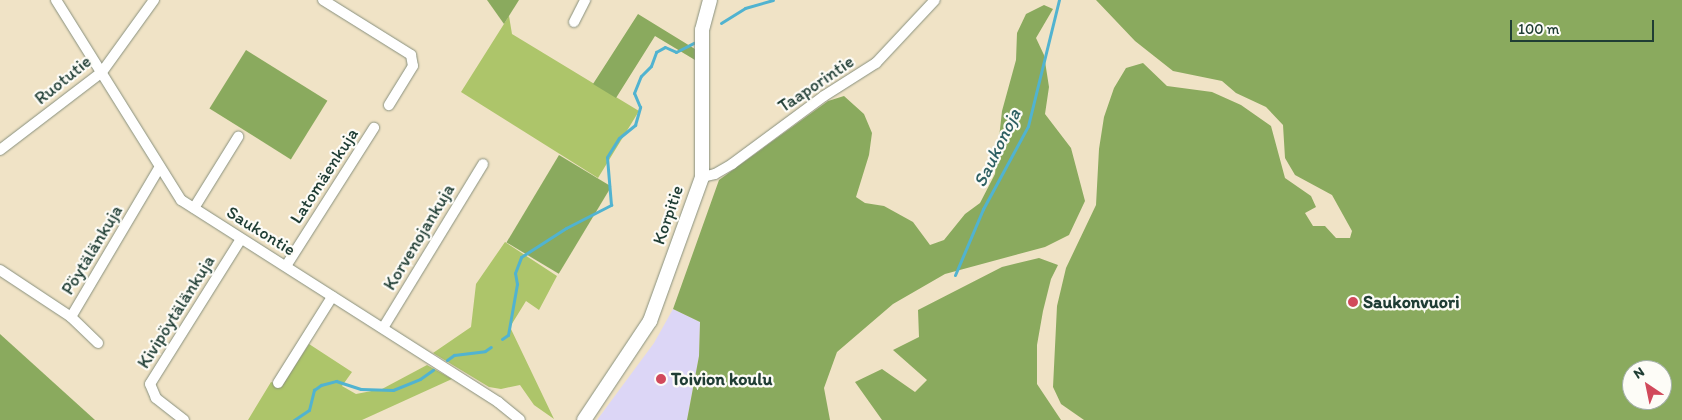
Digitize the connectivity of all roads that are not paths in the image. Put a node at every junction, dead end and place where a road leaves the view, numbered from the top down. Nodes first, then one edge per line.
1 (56, 0) edge
2 (154, 0) edge
3 (323, 0) edge
4 (585, 0) edge
5 (710, 0) edge
6 (935, 0) edge
7 (574, 22) dead end
8 (102, 72) junction
9 (389, 106) dead end
10 (374, 128) dead end
11 (238, 137) dead end
12 (0, 150) edge
13 (483, 164) dead end
14 (160, 168) junction
15 (702, 177) junction
16 (194, 208) junction
17 (241, 239) junction
18 (286, 266) junction
19 (0, 270) edge
20 (332, 297) junction
21 (71, 317) junction
22 (383, 328) junction
23 (98, 343) dead end
24 (278, 384) dead end
25 (184, 420) edge
26 (520, 420) edge
27 (584, 420) edge

1 - 8 street, Saukontie
2 - 8 street, Ruotutie
3 - 9 street
4 - 7 street
5 - 15 street, Korpitie
6 - 15 street, Taaporintie
8 - 12 street, Ruotutie
8 - 14 street, Saukontie
10 - 18 street, Latomäenkuja
11 - 16 street
13 - 22 street, Korvenojankuja
14 - 16 street, Saukontie
14 - 21 street, Pöytälänkuja
15 - 27 street, Korpitie
16 - 17 street, Saukontie
17 - 18 street, Saukontie
17 - 25 street, Kivipöytälänkuja
18 - 20 street, Saukontie
19 - 21 street
20 - 22 street, Saukontie
20 - 24 street
21 - 23 street, Pöytälänkuja
22 - 26 street, Saukontie

